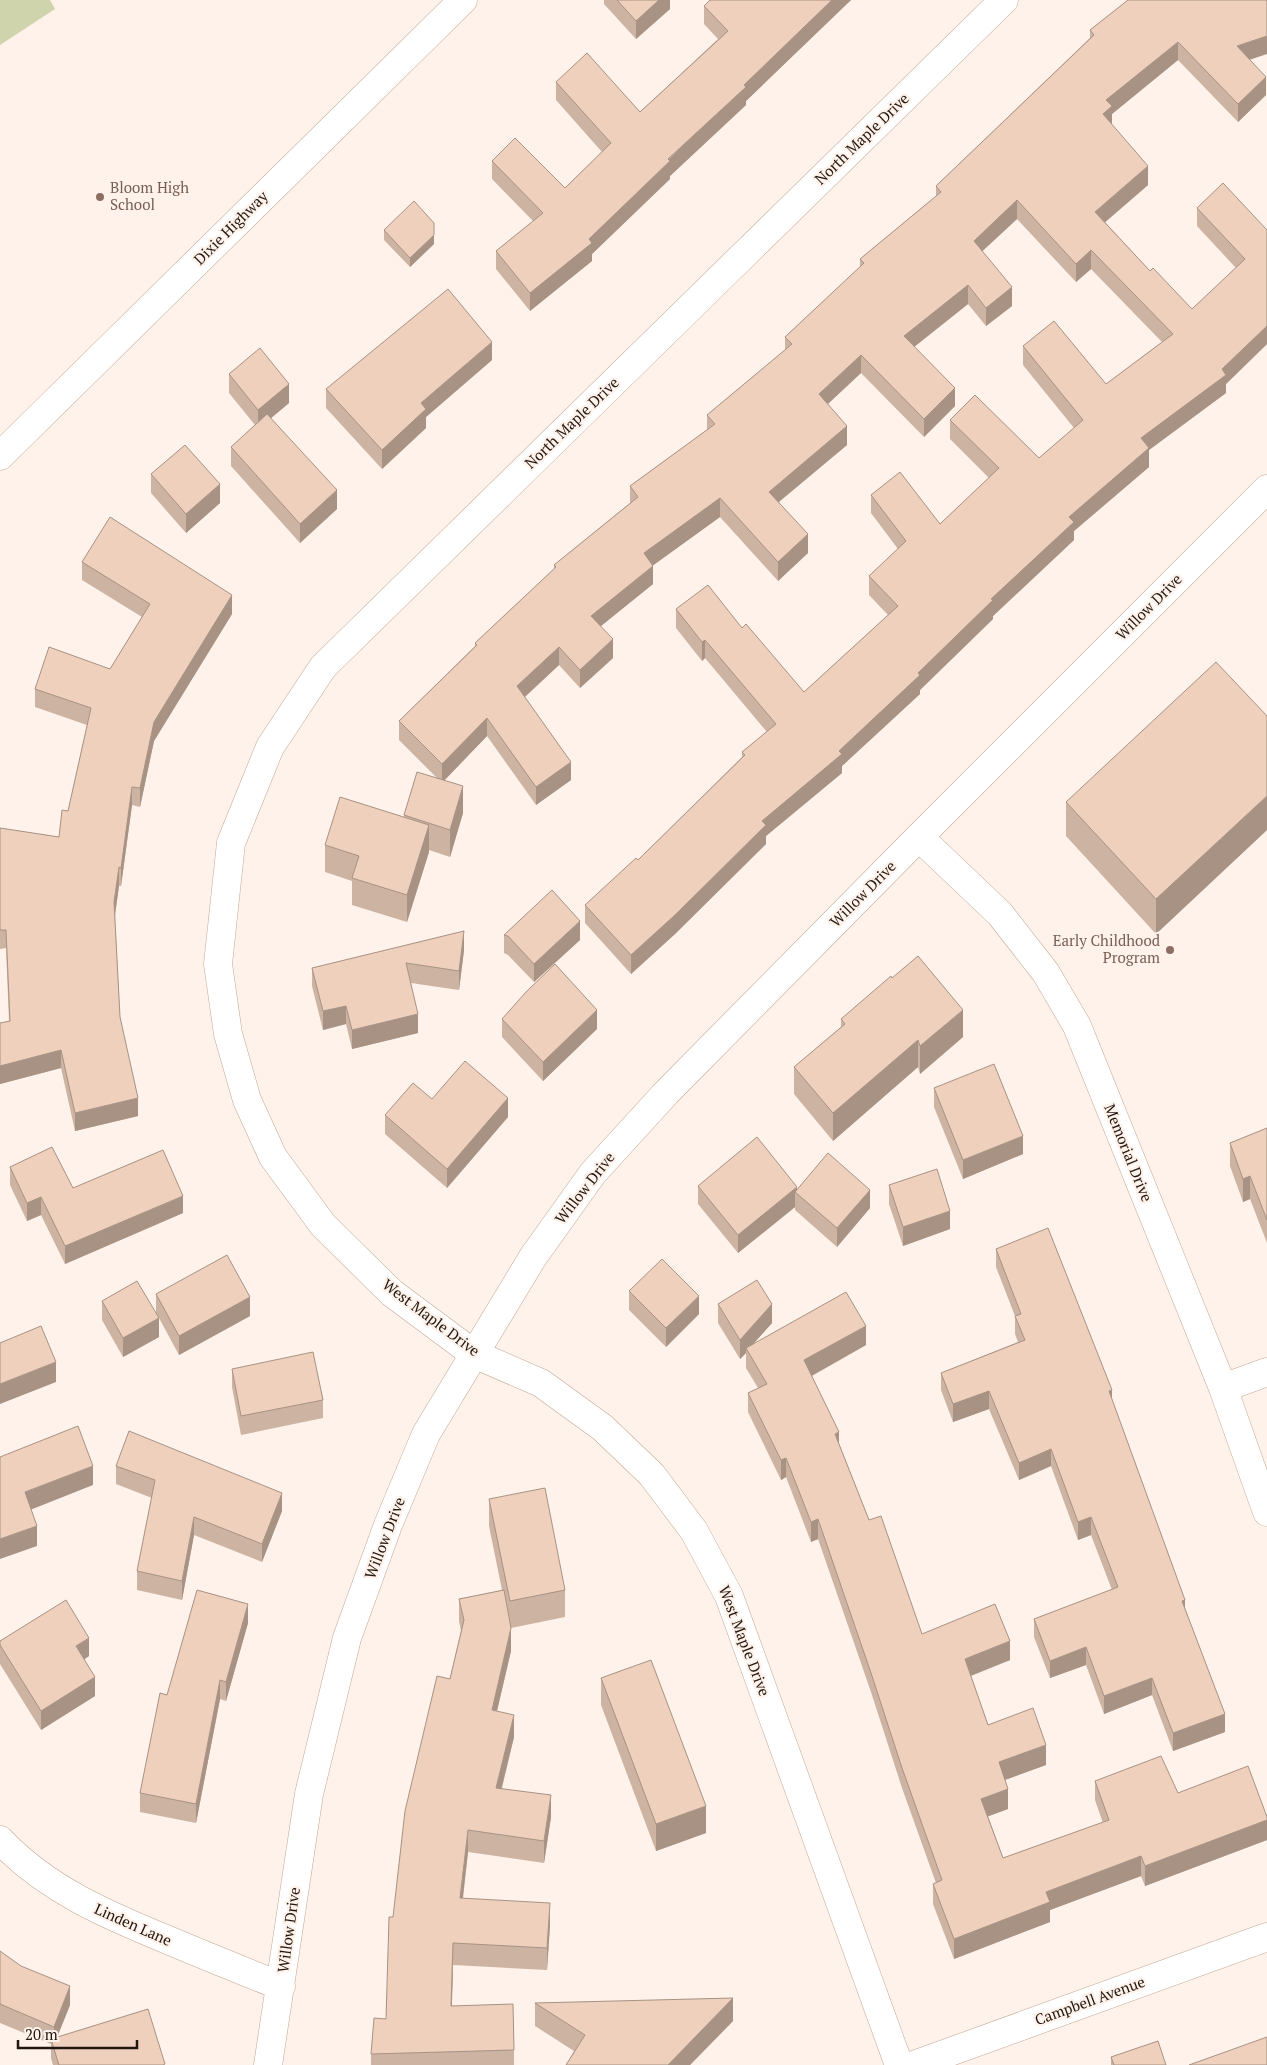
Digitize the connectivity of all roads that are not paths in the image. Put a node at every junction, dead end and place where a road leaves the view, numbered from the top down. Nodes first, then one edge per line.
1 (463, 0) edge
2 (1004, 0) edge
3 (0, 456) edge
4 (1266, 491) edge
5 (919, 837) junction
6 (224, 898) joint
7 (474, 1354) junction
8 (1267, 1372) edge
9 (1223, 1388) junction
10 (1267, 1512) edge
11 (0, 1840) edge
12 (1267, 1937) edge
13 (281, 1986) junction
14 (268, 2065) edge
15 (898, 2065) edge
16 (914, 2065) edge

1 - 3 street, Dixie Highway
2 - 6 street, North Maple Drive
4 - 5 street, Willow Drive
5 - 7 street, Willow Drive
5 - 9 street, Memorial Drive
6 - 7 street, West Maple Drive
7 - 13 street, Willow Drive
7 - 15 street, West Maple Drive
8 - 9 street
9 - 10 street, Memorial Drive
11 - 13 street, Linden Lane
12 - 16 street, Campbell Avenue
13 - 14 street, Willow Drive

